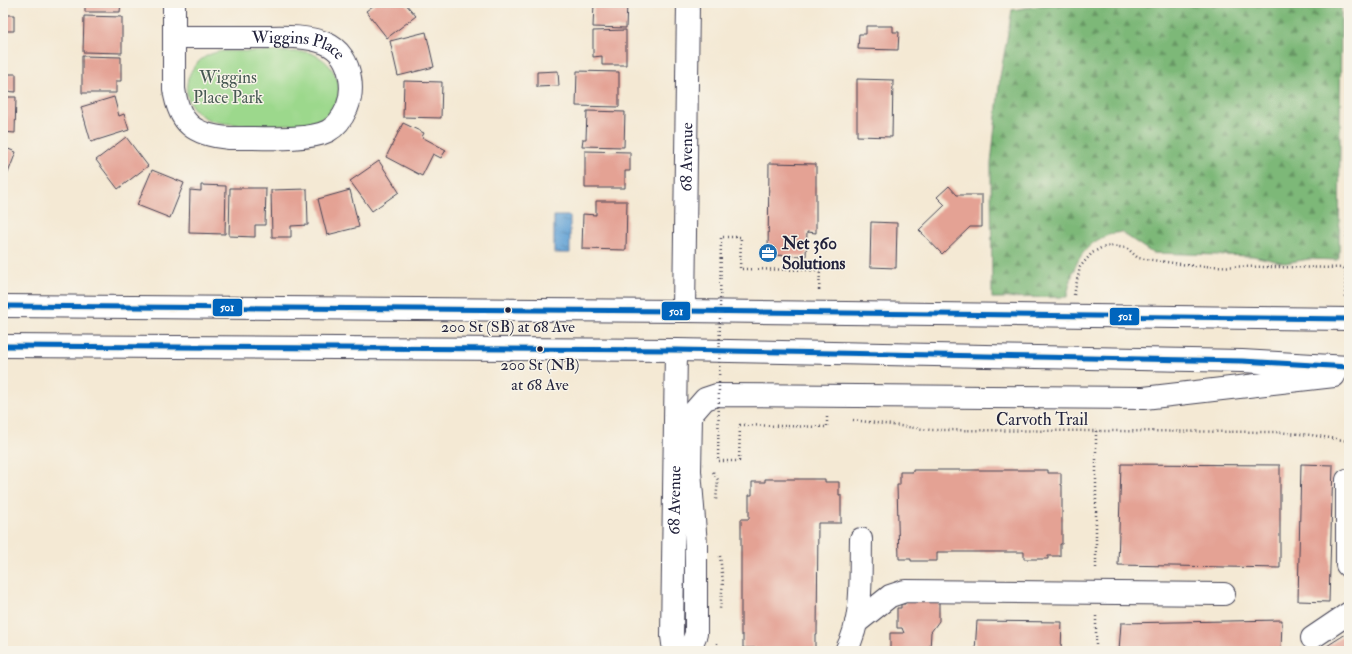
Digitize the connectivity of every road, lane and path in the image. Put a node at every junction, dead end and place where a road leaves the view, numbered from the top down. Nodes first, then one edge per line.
1 (174, 3) edge
2 (688, 3) edge
3 (174, 37) junction
4 (1349, 172) edge
5 (1348, 268) edge
6 (811, 270) dead end
7 (3, 306) edge
8 (684, 311) junction
9 (1074, 315) junction
10 (1346, 319) edge
11 (3, 346) edge
12 (676, 350) junction
13 (1349, 367) edge
14 (1349, 375) edge
15 (819, 416) dead end
16 (827, 417) junction
17 (834, 418) dead end
18 (849, 419) dead end
19 (1096, 431) junction
20 (1349, 441) edge
21 (1347, 480) dead end
22 (861, 539) dead end
23 (1349, 567) edge
24 (1096, 593) junction
25 (1224, 594) dead end
26 (1349, 613) edge
27 (856, 623) junction
28 (1312, 638) dead end
29 (674, 651) edge
30 (689, 651) edge
31 (846, 651) edge
32 (1096, 651) edge

1 - 3 main road, Wiggins Place
2 - 8 main road, 68 Avenue
3 - 3 main road, Wiggins Place
4 - 5 path
5 - 9 path
5 - 10 path
6 - 16 path, bridge
7 - 8 main road
8 - 9 main road
9 - 10 main road
11 - 12 main road
12 - 13 main road
12 - 29 main road, 68 Avenue
14 - 30 main road, 68 Avenue
15 - 16 path
16 - 17 path
18 - 19 path, Carvoth Trail
19 - 20 path, Carvoth Trail
19 - 24 path
21 - 23 main road
22 - 27 main road
24 - 25 main road
24 - 27 main road
24 - 32 path
26 - 28 main road
27 - 31 main road

